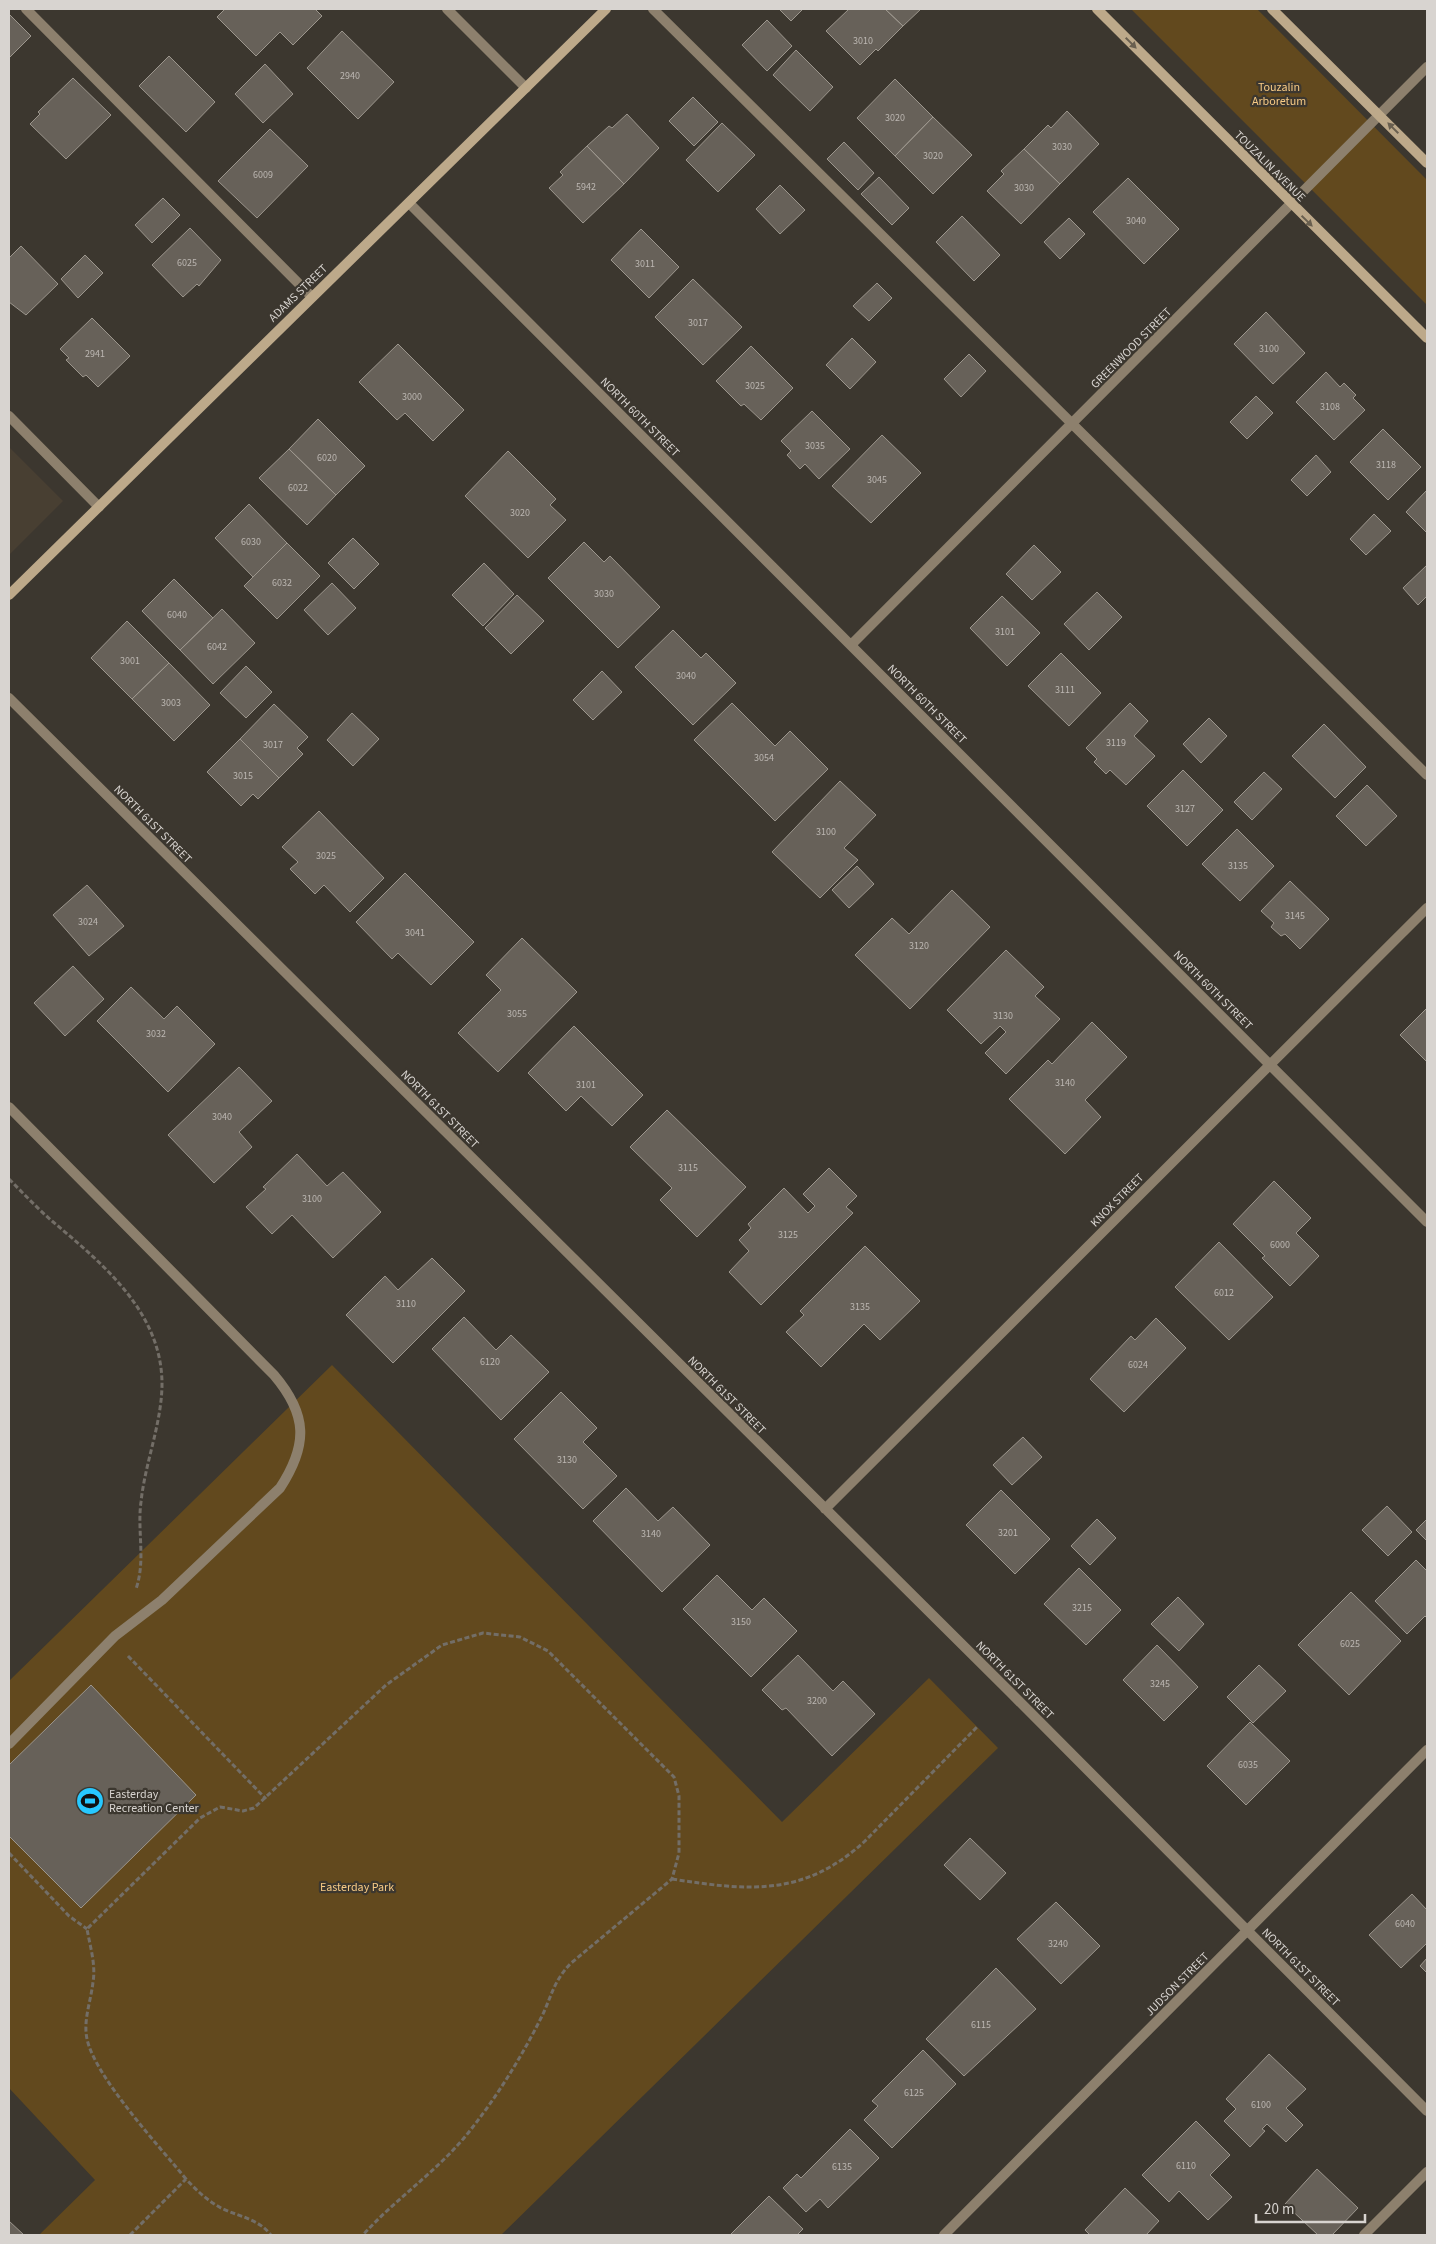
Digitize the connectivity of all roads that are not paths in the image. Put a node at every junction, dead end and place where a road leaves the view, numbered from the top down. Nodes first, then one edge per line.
1 (26, 9) edge
2 (447, 9) edge
3 (606, 9) edge
4 (653, 9) edge
5 (1097, 9) edge
6 (1272, 9) edge
7 (1427, 68) edge
8 (526, 88) junction
9 (1380, 116) junction
10 (1427, 162) edge
11 (409, 203) junction
12 (1291, 205) junction
13 (312, 298) junction
14 (1427, 338) edge
15 (9, 416) edge
16 (1073, 424) junction
17 (99, 507) junction
18 (9, 596) edge
19 (851, 645) junction
20 (9, 698) edge
21 (1427, 775) edge
22 (1427, 908) edge
23 (1271, 1065) junction
24 (9, 1107) edge
25 (1427, 1222) edge
26 (825, 1509) junction
27 (9, 1744) edge
28 (1427, 1750) edge
29 (1248, 1931) junction
30 (1427, 2111) edge
31 (1427, 2172) edge
32 (944, 2235) edge
33 (1364, 2235) edge

1 - 13 street
2 - 8 street
3 - 8 main road, ADAMS STREET
4 - 16 street
5 -> 12 main road, TOUZALIN AVENUE
6 - 9 main road
7 - 9 street, GREENWOOD STREET
8 - 11 main road, ADAMS STREET
10 -> 9 main road
9 - 12 street, GREENWOOD STREET
11 - 13 main road, ADAMS STREET
11 - 19 street, NORTH 60TH STREET
12 -> 14 main road, TOUZALIN AVENUE
12 - 16 street, GREENWOOD STREET
13 - 17 main road, ADAMS STREET
15 - 17 street
16 - 19 street, GREENWOOD STREET
16 - 21 street
17 - 18 main road, ADAMS STREET
19 - 23 street, NORTH 60TH STREET
20 - 26 street, NORTH 61ST STREET
22 - 23 street, KNOX STREET
23 - 25 street, NORTH 60TH STREET
23 - 26 street, KNOX STREET
24 - 27 street
26 - 29 street, NORTH 61ST STREET
28 - 29 street, JUDSON STREET
29 - 30 street, NORTH 61ST STREET
29 - 32 street, JUDSON STREET
31 - 33 street

